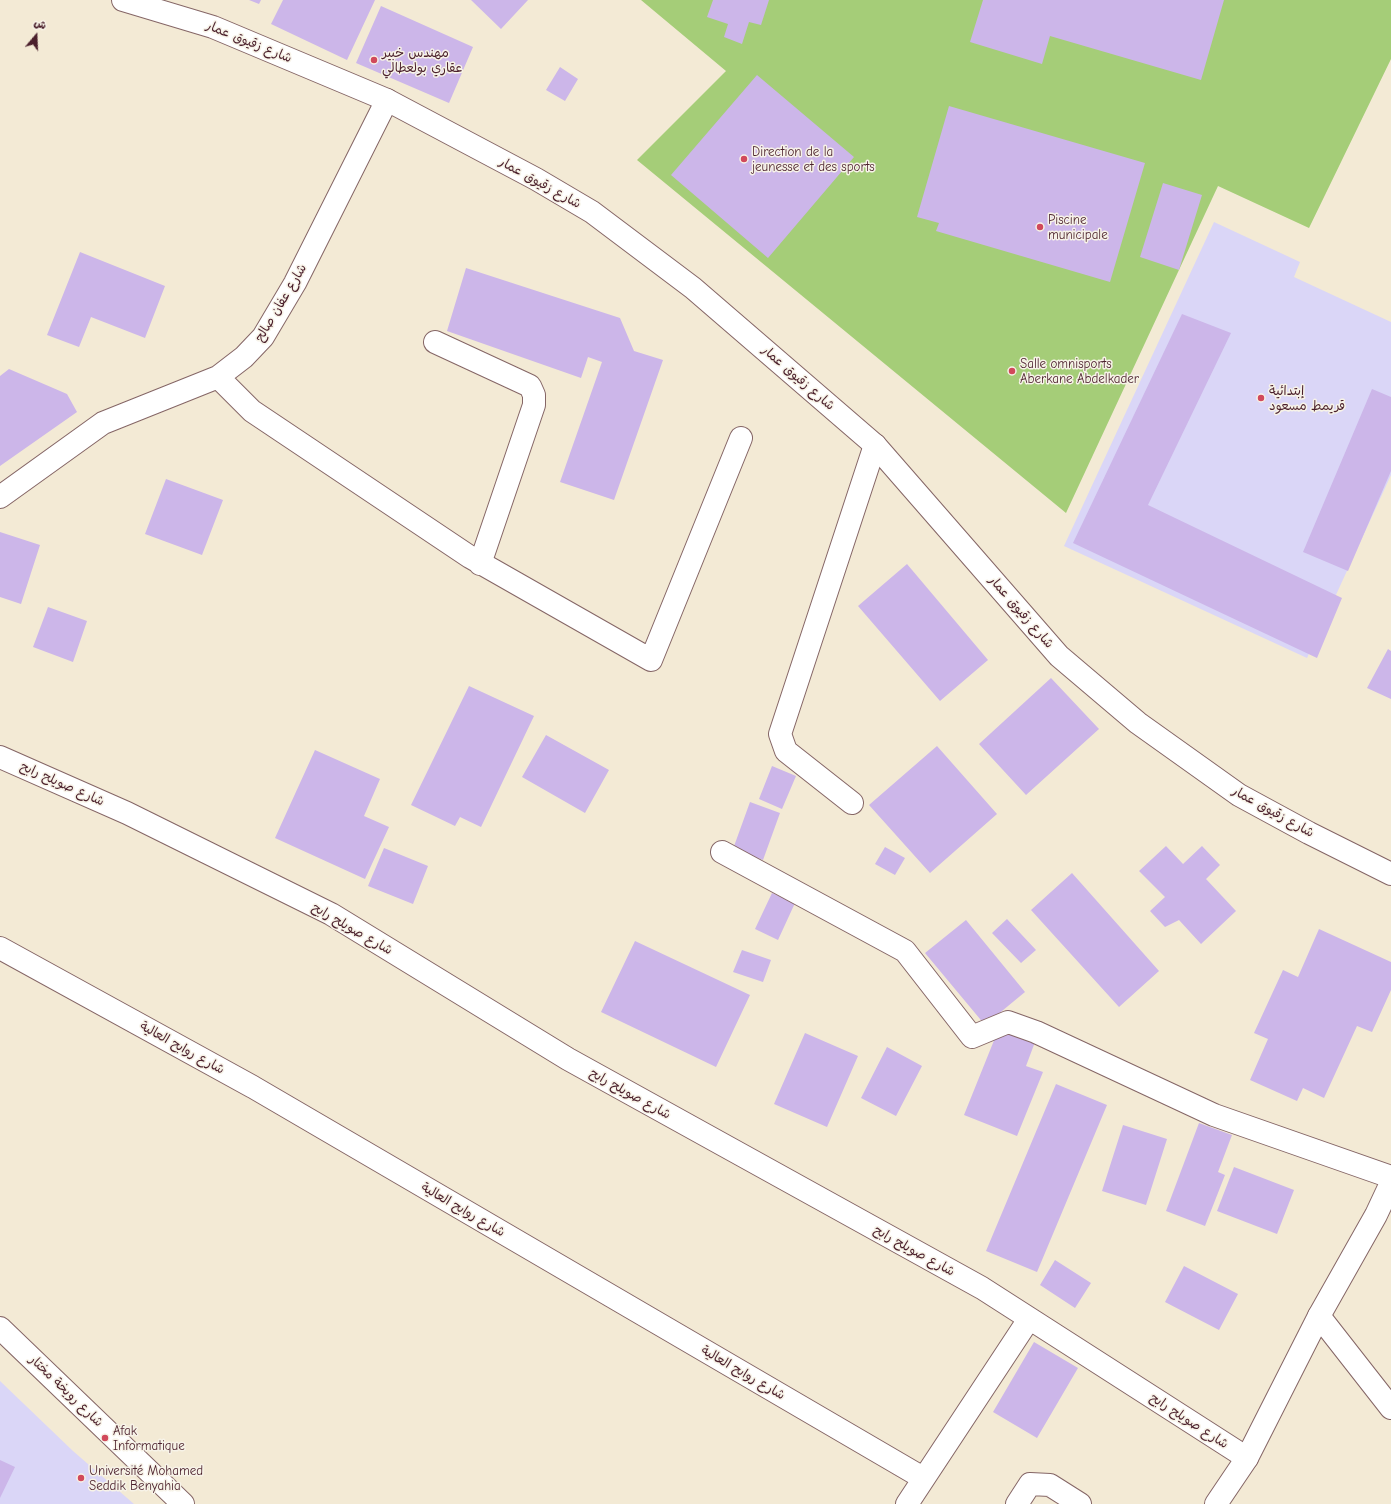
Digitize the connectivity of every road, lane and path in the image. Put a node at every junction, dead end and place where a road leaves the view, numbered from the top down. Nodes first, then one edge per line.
1 (123, 0) edge
2 (387, 100) junction
3 (435, 342) dead end
4 (218, 378) junction
5 (741, 438) dead end
6 (875, 445) junction
7 (0, 497) edge
8 (480, 564) junction
9 (0, 757) edge
10 (852, 803) dead end
11 (722, 852) dead end
12 (1391, 874) edge
13 (0, 948) edge
14 (1391, 1177) edge
15 (1391, 1183) edge
16 (1319, 1316) junction
17 (1029, 1319) junction
18 (0, 1328) edge
19 (1391, 1408) edge
20 (1246, 1458) junction
21 (923, 1478) junction
22 (183, 1504) edge
23 (907, 1504) edge
24 (1017, 1504) edge
25 (1080, 1504) edge
26 (1216, 1504) edge

1 - 2 street, شارع زقيوق عمار
2 - 4 street, شارع عفان صالح
2 - 6 street, شارع زقيوق عمار
3 - 8 street
4 - 7 street, شارع عفان صالح
4 - 8 street
5 - 8 street
6 - 10 street
6 - 12 street, شارع زقيوق عمار
9 - 17 street, شارع صويلح رابح
11 - 14 street
13 - 21 street, شارع روابح العالية
15 - 16 street
16 - 19 street
16 - 20 street
17 - 20 street, شارع صويلح رابح
17 - 21 street
18 - 22 street, شارع رويخة مختار
20 - 26 street
21 - 23 street
24 - 25 street

